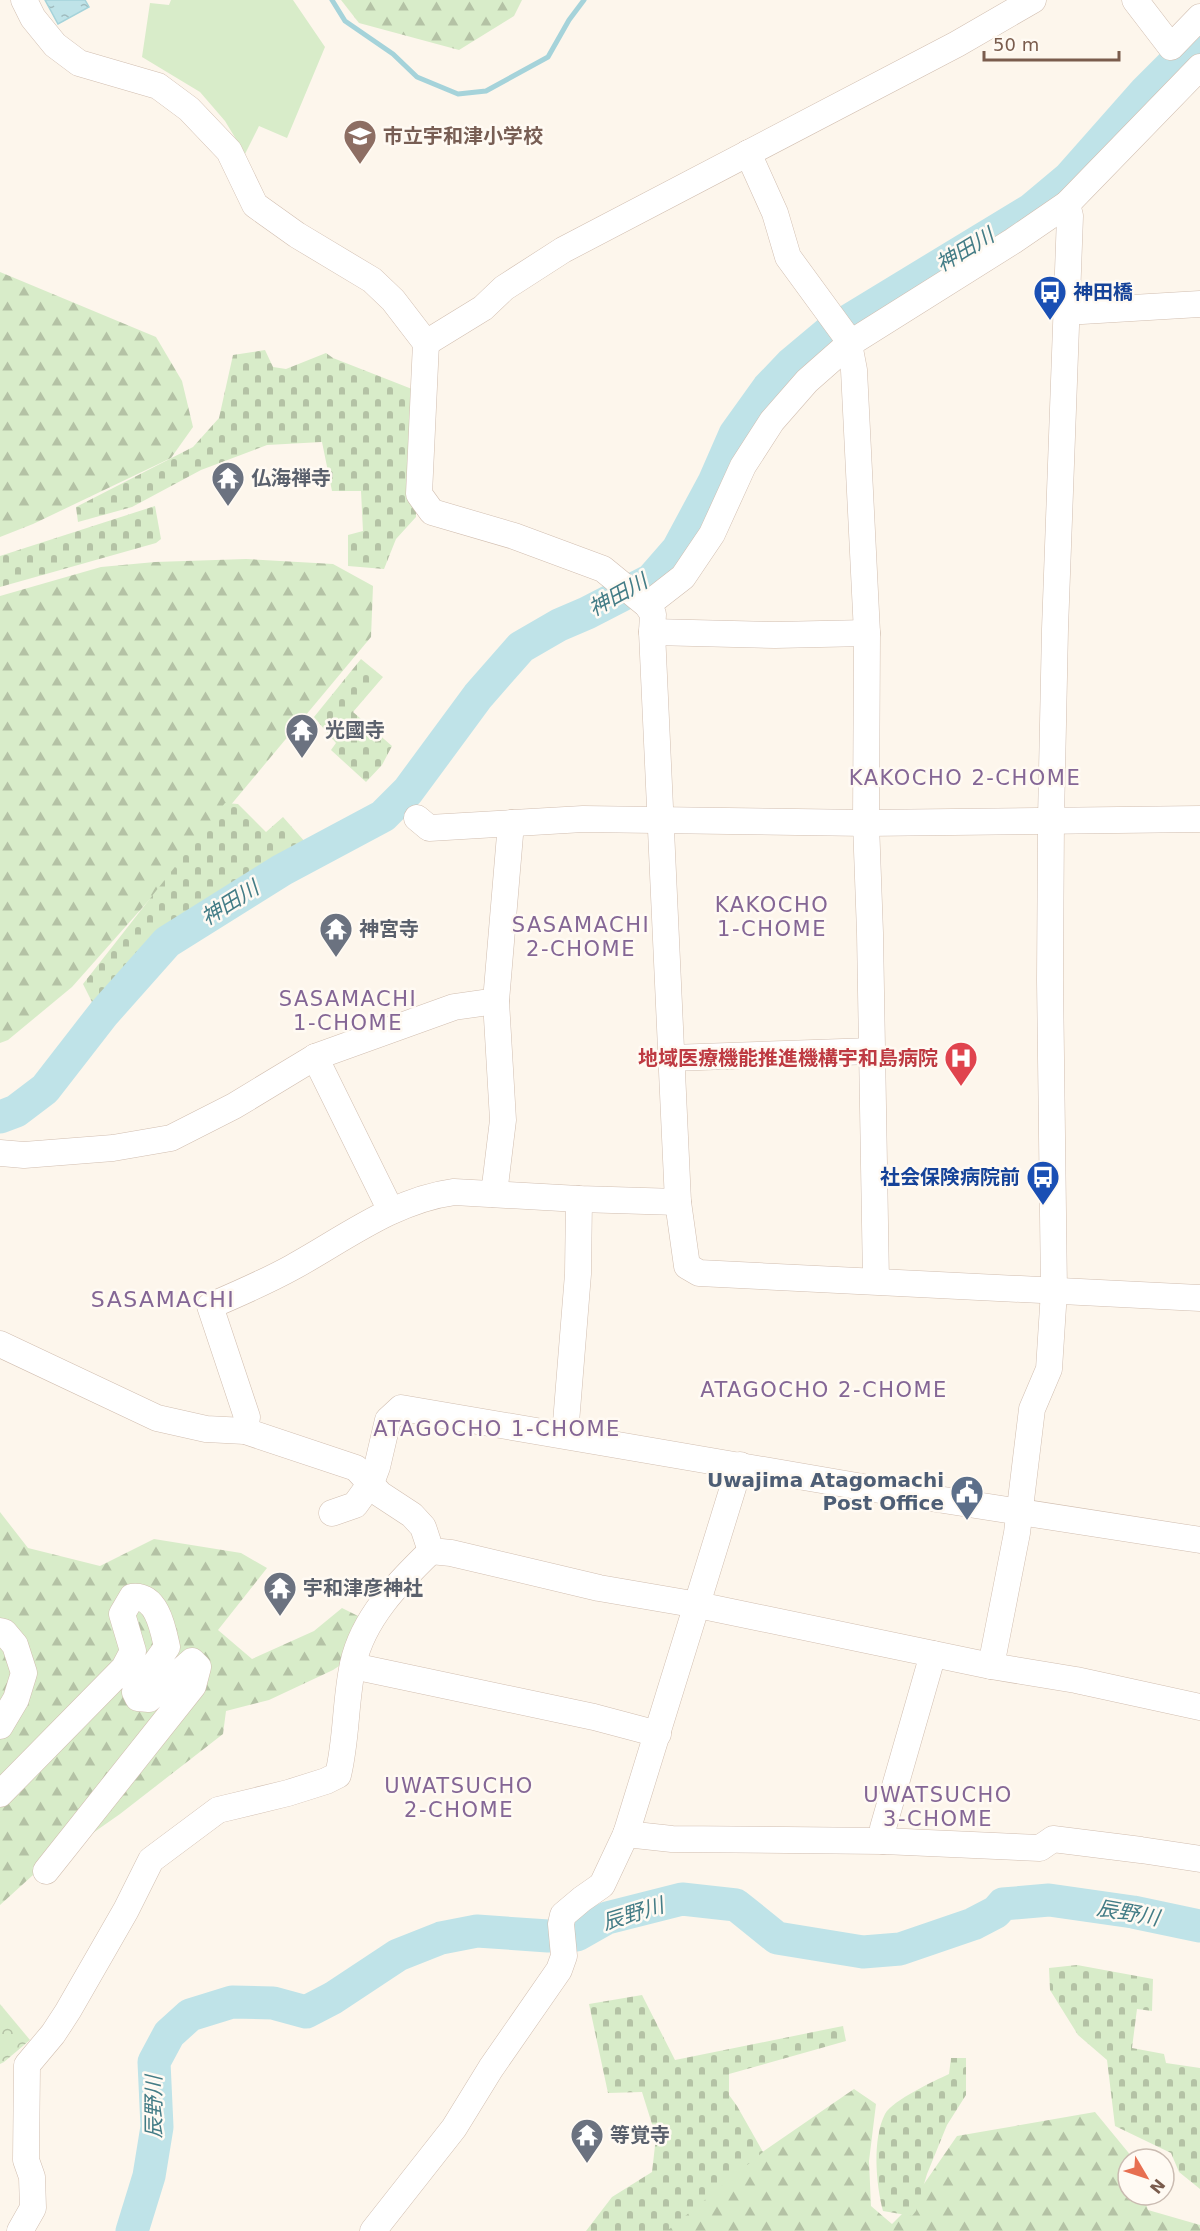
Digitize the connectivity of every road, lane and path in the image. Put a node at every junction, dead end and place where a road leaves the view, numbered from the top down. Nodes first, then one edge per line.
1 (24, 0) edge
2 (1033, 0) edge
3 (1135, 0) edge
4 (1200, 18) edge
5 (1200, 66) edge
6 (748, 153) junction
7 (1067, 204) junction
8 (1200, 304) edge
9 (1065, 312) junction
10 (843, 334) junction
11 (426, 343) junction
12 (637, 597) junction
13 (652, 632) junction
14 (867, 633) junction
15 (417, 818) dead end
16 (660, 819) junction
17 (1051, 819) junction
18 (1200, 819) edge
19 (511, 823) junction
20 (866, 823) junction
21 (496, 1002) junction
22 (872, 1051) junction
23 (315, 1057) junction
24 (671, 1058) junction
25 (0, 1153) edge
26 (494, 1194) junction
27 (579, 1199) junction
28 (678, 1202) junction
29 (391, 1211) junction
30 (876, 1281) junction
31 (1054, 1291) junction
32 (1200, 1298) edge
33 (0, 1344) edge
34 (245, 1431) junction
35 (565, 1435) junction
36 (740, 1465) junction
37 (371, 1483) junction
38 (1020, 1511) junction
39 (332, 1513) dead end
40 (1200, 1540) edge
41 (430, 1551) junction
42 (698, 1605) junction
43 (0, 1631) edge
44 (933, 1654) junction
45 (353, 1666) junction
46 (991, 1666) junction
47 (1200, 1707) edge
48 (0, 1726) edge
49 (658, 1734) junction
50 (0, 1794) edge
51 (627, 1834) junction
52 (883, 1841) junction
53 (1200, 1859) edge
54 (46, 1871) dead end
55 (20, 2231) edge
56 (373, 2231) edge

1 - 11 street
2 - 6 street
3 - 4 street
5 - 7 street
6 - 10 street
6 - 11 street
7 - 9 street
7 - 10 street
8 - 9 street
9 - 17 street
10 - 12 street
10 - 14 street
11 - 12 street
12 - 13 street
13 - 14 street
13 - 16 street
14 - 20 street
15 - 19 street
16 - 19 street
16 - 20 street
16 - 24 street
17 - 18 street
17 - 20 street
17 - 31 street
19 - 21 street
20 - 22 street
21 - 23 street
21 - 26 street
22 - 24 street
22 - 30 street
23 - 25 street
23 - 29 street
24 - 28 street
26 - 27 street
26 - 29 street
27 - 28 street
27 - 35 street
28 - 30 street
29 - 34 street
30 - 31 street
31 - 32 street
31 - 38 street
33 - 34 street
34 - 37 street
35 - 36 street
35 - 37 street
36 - 38 street
36 - 42 street
37 - 39 street
37 - 41 street
38 - 40 street
38 - 46 street
41 - 42 street
41 - 45 street
42 - 44 street
42 - 49 street
43 - 48 street
44 - 46 street
44 - 52 street
45 - 49 street
45 - 55 street
46 - 47 street
49 - 51 street
50 - 54 street
51 - 52 street
51 - 56 street
52 - 53 street

